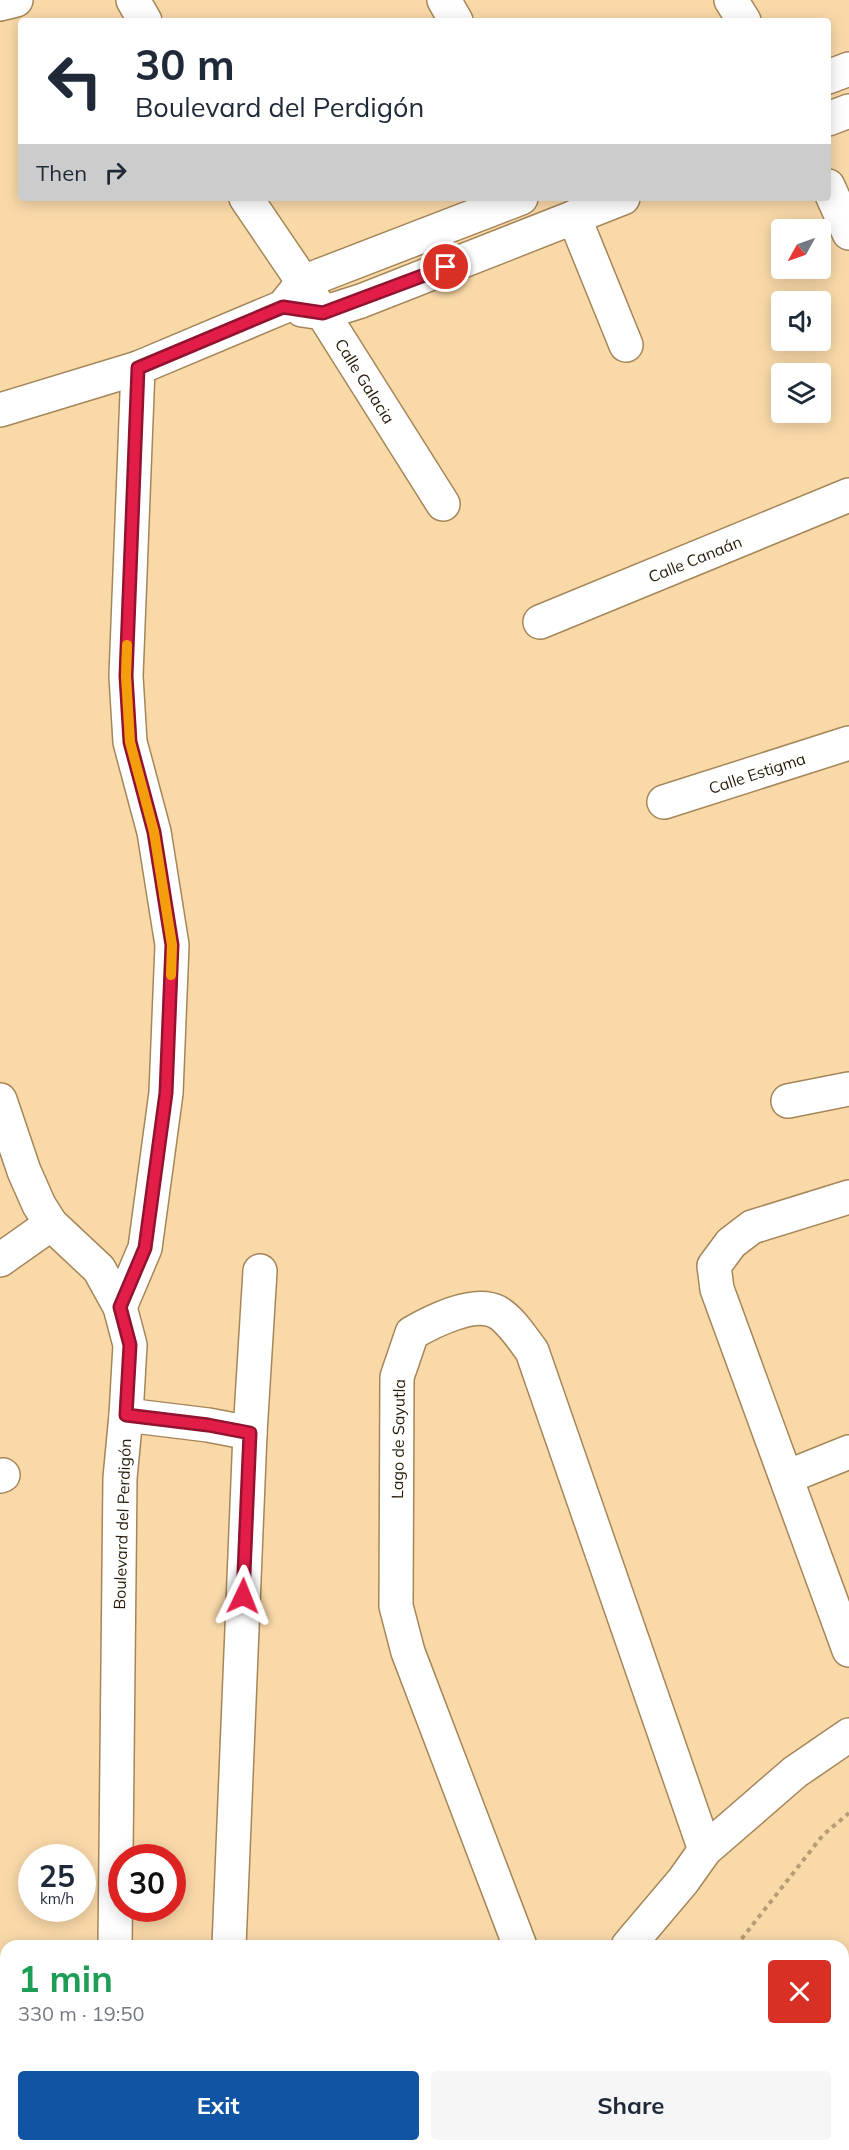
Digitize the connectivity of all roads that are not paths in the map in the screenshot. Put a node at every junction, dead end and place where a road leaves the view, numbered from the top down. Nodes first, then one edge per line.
1 (16, 0) edge
2 (133, 0) edge
3 (444, 0) edge
4 (731, 0) edge
5 (0, 4) edge
6 (143, 18) edge
7 (454, 18) edge
8 (742, 18) edge
9 (849, 69) edge
10 (831, 77) edge
11 (849, 111) edge
12 (831, 118) edge
13 (831, 193) edge
14 (248, 201) edge
15 (513, 201) edge
16 (615, 201) edge
17 (574, 217) junction
18 (849, 233) edge
19 (303, 282) junction
20 (283, 307) junction
21 (323, 313) junction
22 (626, 345) dead end
23 (138, 368) junction
24 (0, 410) edge
25 (849, 495) edge
26 (443, 504) dead end
27 (540, 622) dead end
28 (849, 743) edge
29 (664, 802) dead end
30 (849, 1089) edge
31 (0, 1100) edge
32 (788, 1101) dead end
33 (849, 1197) edge
34 (51, 1224) junction
35 (0, 1260) edge
36 (260, 1271) dead end
37 (120, 1307) junction
38 (126, 1415) junction
39 (250, 1433) junction
40 (849, 1452) edge
41 (788, 1477) junction
42 (849, 1650) edge
43 (849, 1735) edge
44 (705, 1850) junction
45 (115, 1940) edge
46 (229, 1940) edge
47 (518, 1940) edge
48 (633, 1940) edge

1 - 5 street
2 - 6 street
3 - 7 street
4 - 8 street
9 - 10 street
11 - 12 street
13 - 18 street
14 - 19 street, Calle Galacia
15 - 19 street
16 - 17 street
17 - 21 street
17 - 22 street
19 - 20 street
19 - 21 street, Calle Galacia
20 - 21 street
20 - 23 street
21 - 26 street, Calle Galacia
23 - 24 street
23 - 37 street
25 - 27 street, Calle Canaán
28 - 29 street, Calle Estigma
30 - 32 street
31 - 34 street
33 - 41 street
34 - 35 street
34 - 37 street
36 - 39 street
37 - 38 street
38 - 39 street, Boulevard del Perdigón
38 - 45 street, Boulevard del Perdigón
39 - 46 street
40 - 41 street
41 - 42 street
43 - 44 street
44 - 47 street, Lago de Sayutla
44 - 48 street

